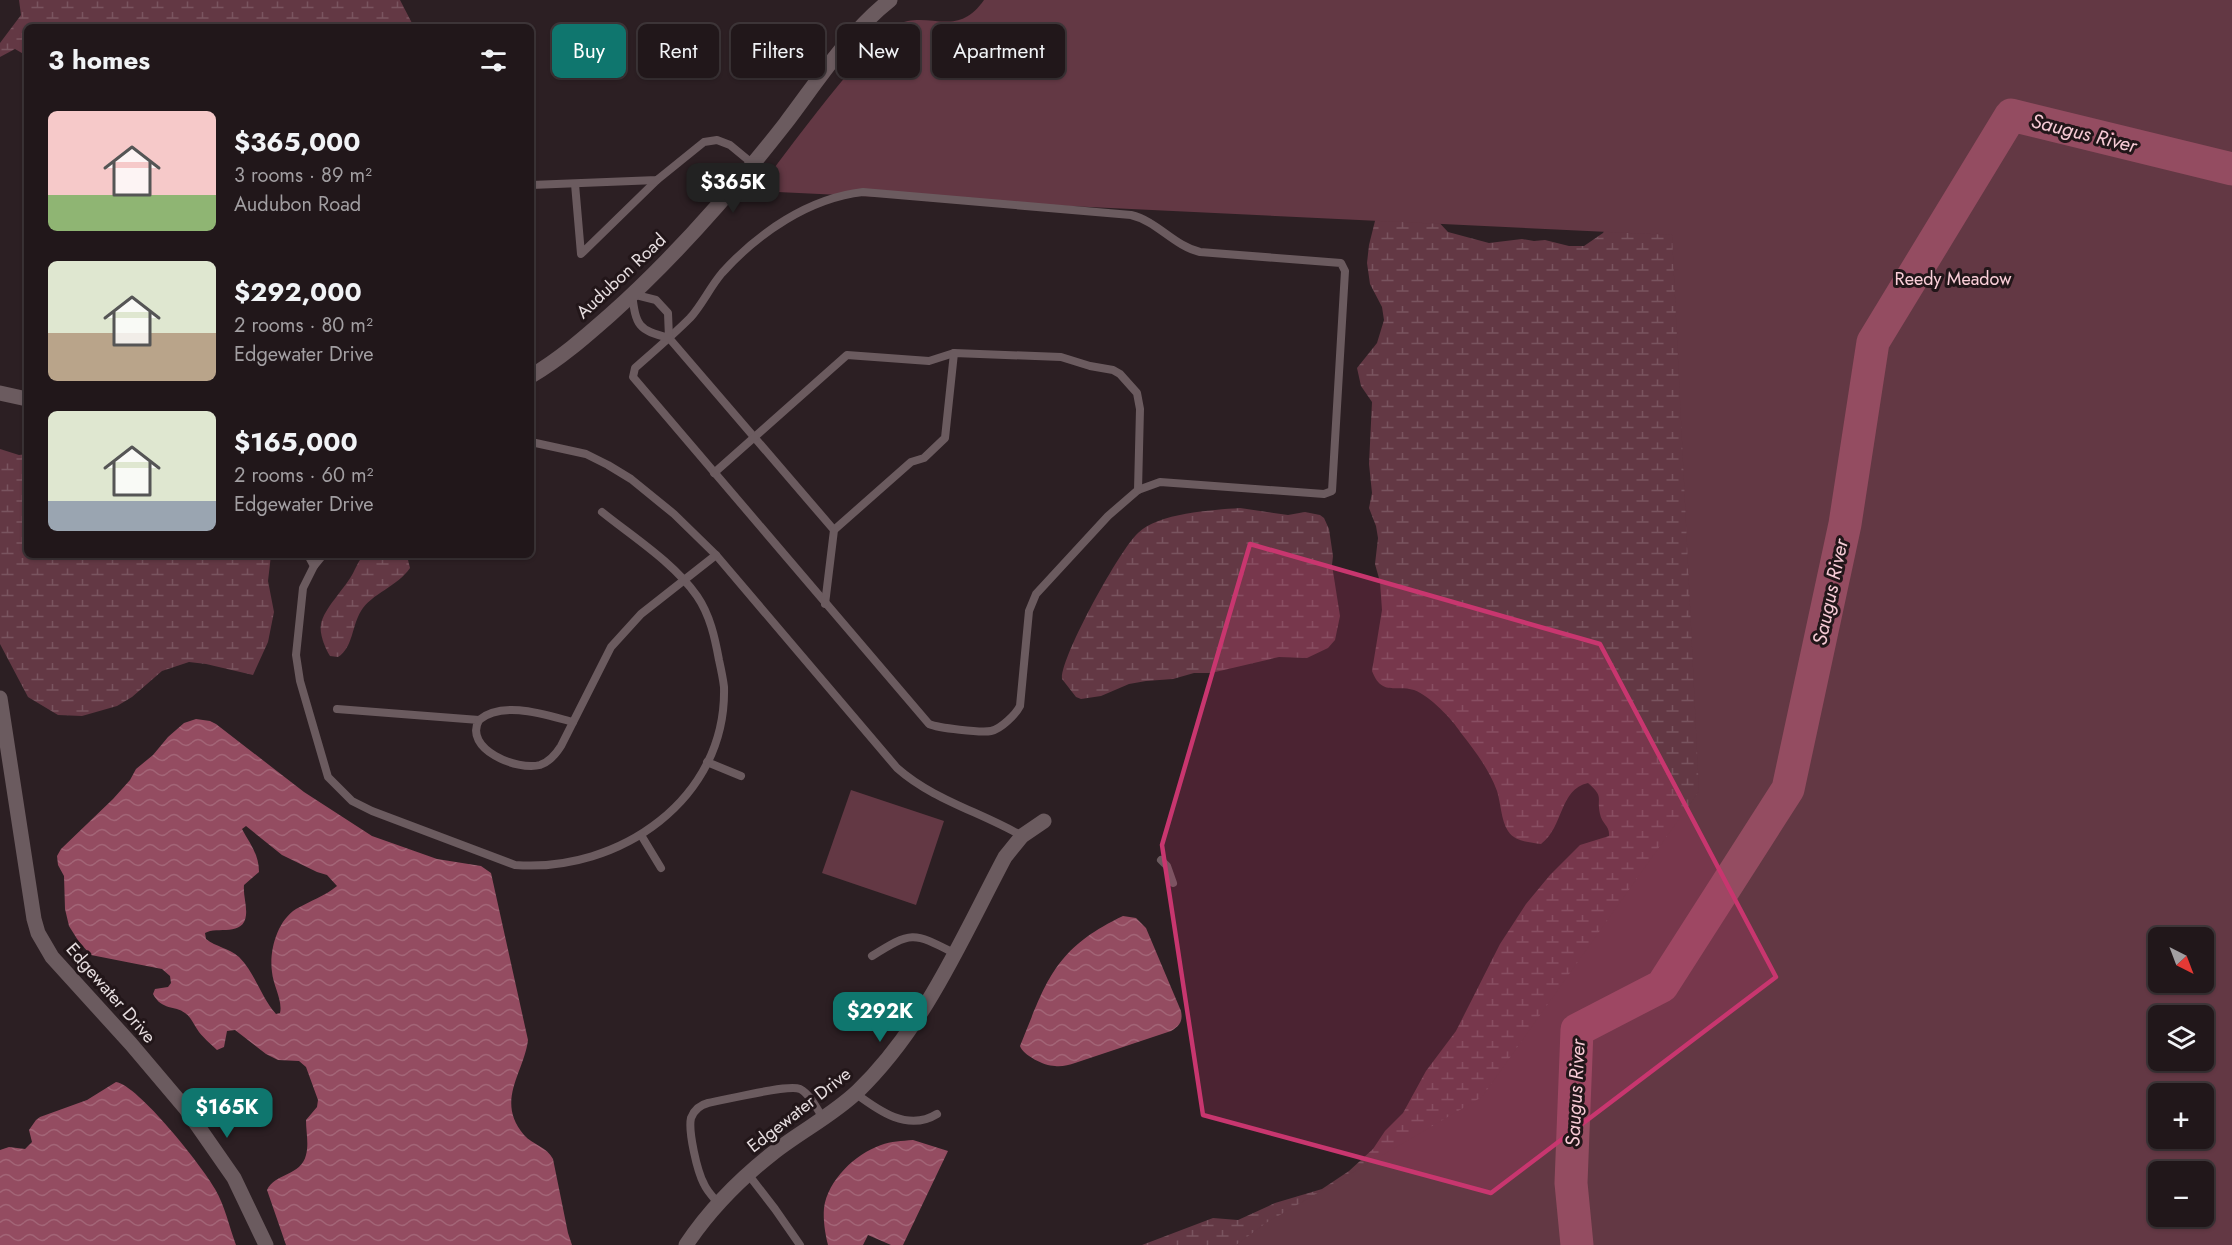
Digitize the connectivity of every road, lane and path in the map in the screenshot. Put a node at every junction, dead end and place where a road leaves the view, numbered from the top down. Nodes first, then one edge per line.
1 (890, 0) edge
2 (753, 164) junction
3 (657, 180) junction
4 (575, 184) junction
5 (534, 185) edge
6 (633, 294) junction
7 (669, 338) junction
8 (954, 353) junction
9 (534, 374) edge
10 (0, 393) edge
11 (24, 398) edge
12 (756, 437) junction
13 (534, 443) edge
14 (714, 473) junction
15 (1138, 490) junction
16 (602, 512) dead end
17 (834, 530) junction
18 (716, 555) junction
19 (310, 558) edge
20 (321, 558) edge
21 (314, 566) junction
22 (683, 580) junction
23 (825, 604) junction
24 (0, 698) edge
25 (337, 709) dead end
26 (479, 720) junction
27 (573, 722) junction
28 (707, 762) junction
29 (741, 776) dead end
30 (1044, 821) dead end
31 (641, 835) junction
32 (1022, 836) junction
33 (1161, 860) dead end
34 (661, 868) dead end
35 (1173, 884) dead end
36 (954, 953) junction
37 (872, 956) dead end
38 (855, 1093) junction
39 (938, 1114) dead end
40 (823, 1118) junction
41 (748, 1174) junction
42 (718, 1203) junction
43 (266, 1245) edge
44 (686, 1245) edge
45 (800, 1245) edge

1 - 2 street, Audubon Road
2 - 3 lane
2 - 6 street, Audubon Road
3 - 4 lane
3 - 4 lane
4 - 5 lane
6 - 7 lane
6 - 7 lane
6 - 9 street, Audubon Road
7 - 12 lane
7 - 14 lane
7 - 15 lane
8 - 12 lane
8 - 15 lane
8 - 17 lane
10 - 11 street
12 - 14 lane
12 - 17 lane
13 - 18 lane
14 - 23 lane
15 - 23 lane
16 - 22 lane
17 - 23 lane
18 - 22 lane
18 - 32 lane
19 - 21 lane
20 - 21 lane
21 - 31 lane
22 - 27 lane
22 - 28 lane
24 - 43 street, Edgewater Drive
25 - 26 lane
26 - 27 lane
26 - 27 lane
28 - 29 lane
28 - 31 lane
30 - 32 street, Edgewater Drive
31 - 34 lane
32 - 36 street, Edgewater Drive
33 - 35 lane
36 - 37 lane
36 - 38 street, Edgewater Drive
38 - 39 lane
38 - 40 street, Edgewater Drive
40 - 41 street, Edgewater Drive
40 - 42 lane
41 - 42 street, Edgewater Drive
41 - 45 lane
42 - 44 street, Edgewater Drive

